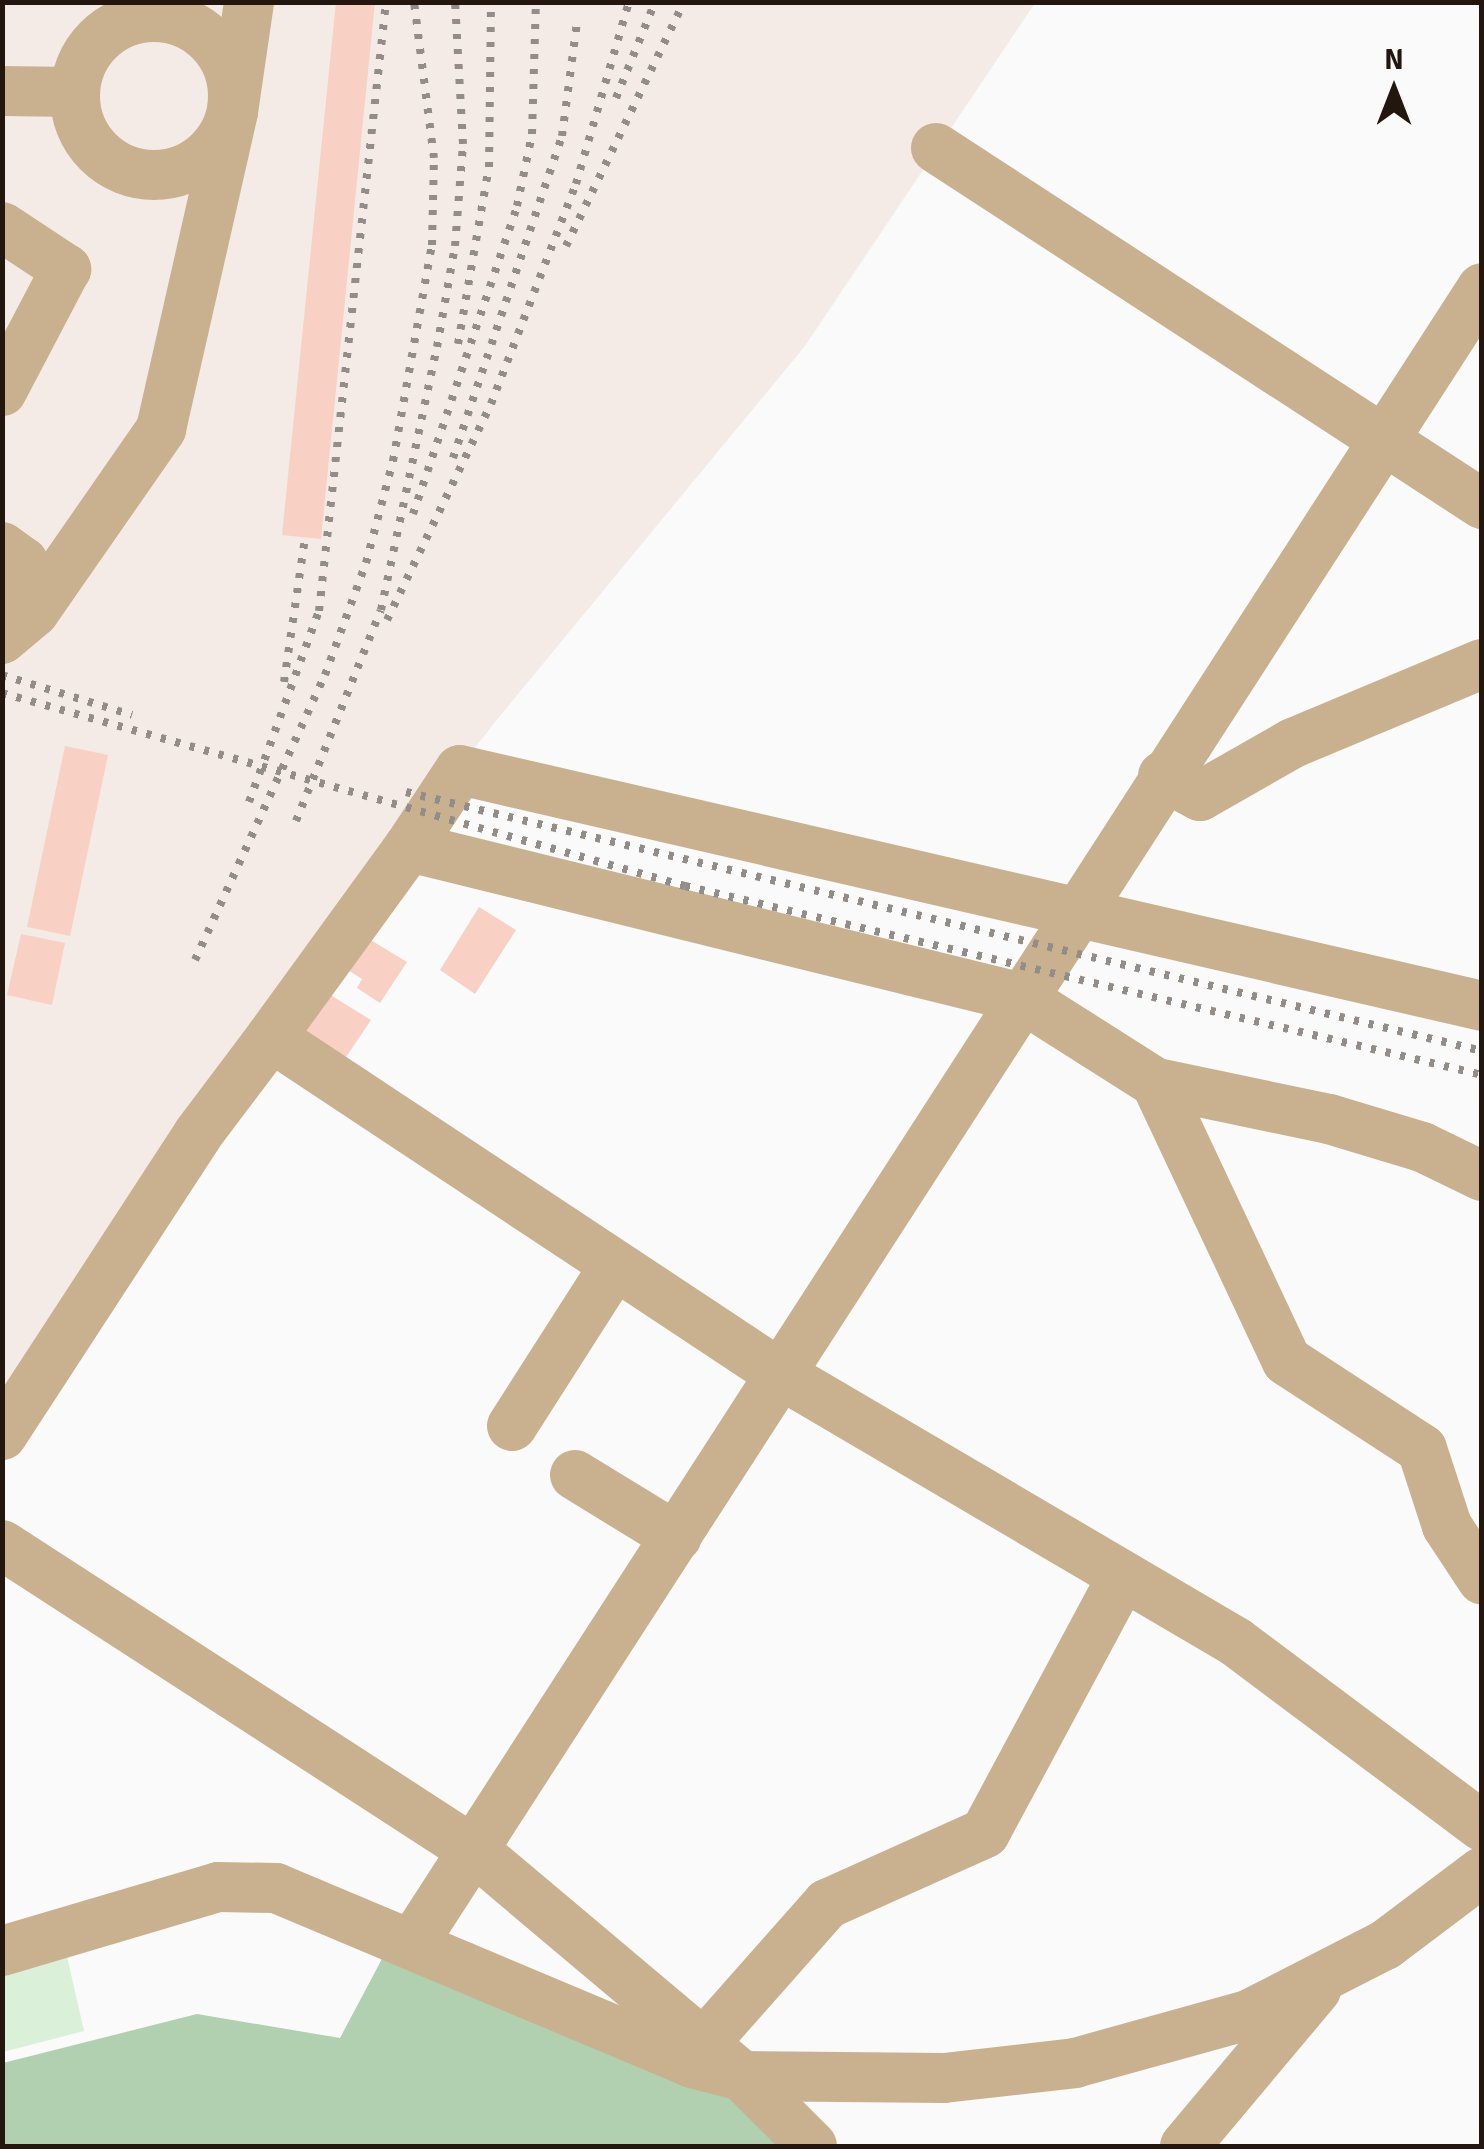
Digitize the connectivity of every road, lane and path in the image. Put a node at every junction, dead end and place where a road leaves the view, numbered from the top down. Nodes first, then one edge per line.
1 (248, 2) edge
2 (2, 91) edge
3 (74, 92) junction
4 (233, 112) junction
5 (936, 148) dead end
6 (2, 228) edge
7 (1482, 288) edge
8 (2, 391) edge
9 (1380, 439) junction
10 (1482, 504) edge
11 (2, 546) edge
12 (2, 592) edge
13 (2, 639) edge
14 (1482, 664) edge
15 (1163, 776) junction
16 (409, 847) junction
17 (1073, 916) junction
18 (1022, 998) junction
19 (1482, 1006) edge
20 (271, 1037) junction
21 (1156, 1084) junction
22 (1482, 1176) edge
23 (615, 1265) junction
24 (780, 1374) junction
25 (512, 1426) dead end
26 (2, 1436) edge
27 (575, 1475) dead end
28 (676, 1537) junction
29 (2, 1545) edge
30 (1122, 1578) junction
31 (1482, 1578) edge
32 (1482, 1826) edge
33 (476, 1852) junction
34 (1482, 1872) edge
35 (413, 1943) junction
36 (2, 1951) edge
37 (1326, 1979) junction
38 (704, 2043) junction
39 (742, 2076) junction
40 (812, 2146) edge
41 (1185, 2146) edge

1 - 4 street
2 - 3 street
3 - 4 street
3 - 4 street
4 - 13 street
5 - 9 street
6 - 8 street
7 - 9 street
9 - 10 street
9 - 15 street
11 - 12 street
14 - 15 street
15 - 17 street
16 - 17 street
16 - 18 street
16 - 20 street
17 - 18 street
17 - 19 street
18 - 21 street
18 - 24 street
20 - 23 street
20 - 26 street
21 - 22 street
21 - 31 street
23 - 24 street
23 - 25 street
24 - 28 street
24 - 30 street
27 - 28 street
28 - 33 street
29 - 33 street
30 - 32 street
30 - 38 street
33 - 35 street
33 - 38 street
34 - 37 street
35 - 36 street
35 - 39 street
37 - 39 street
37 - 41 street
38 - 39 street
39 - 40 street

